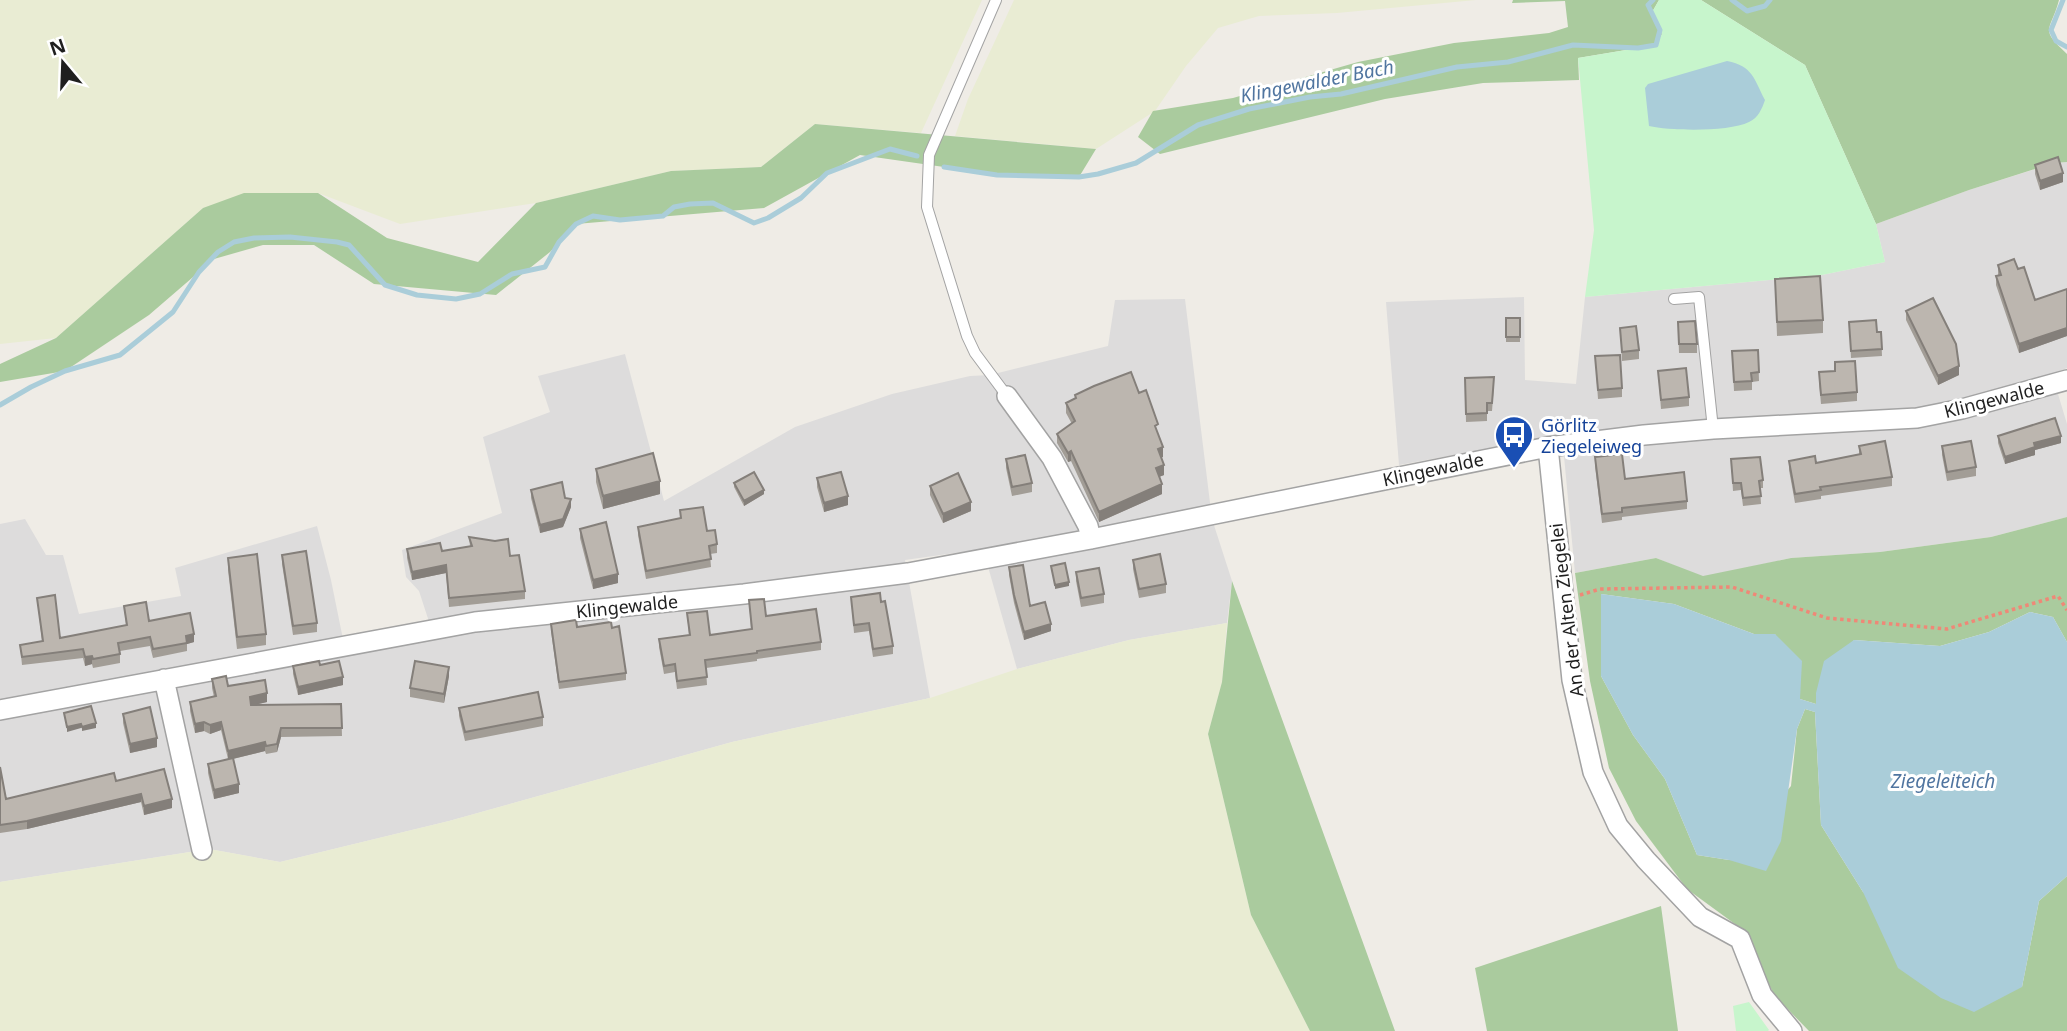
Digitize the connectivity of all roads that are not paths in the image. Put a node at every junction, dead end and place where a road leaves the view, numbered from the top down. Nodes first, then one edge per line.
1 (996, 0) edge
2 (1674, 299) dead end
3 (2067, 380) edge
4 (1007, 396) joint
5 (1713, 429) junction
6 (1548, 447) junction
7 (1091, 539) junction
8 (164, 679) junction
9 (0, 710) edge
10 (202, 850) dead end
11 (1792, 1031) edge

1 - 4 lane
2 - 5 lane
3 - 5 street, Klingewalde
4 - 7 street
5 - 6 street, Klingewalde
6 - 7 street, Klingewalde
6 - 11 street, An der Alten Ziegelei
7 - 8 street, Klingewalde
8 - 9 street, Klingewalde
8 - 10 street

